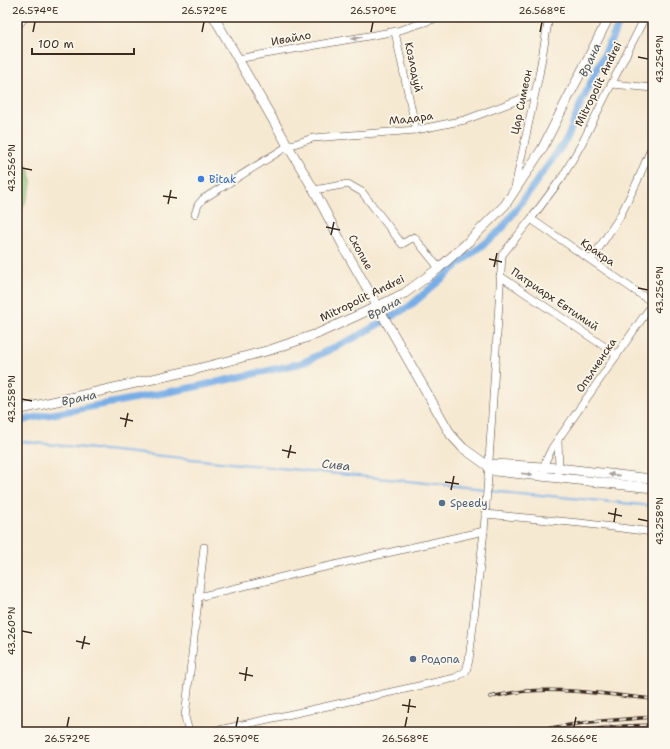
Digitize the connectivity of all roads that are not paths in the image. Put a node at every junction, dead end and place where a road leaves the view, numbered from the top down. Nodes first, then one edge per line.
1 (24, 17) edge
2 (214, 17) edge
3 (441, 17) edge
4 (548, 17) edge
5 (609, 17) edge
6 (645, 17) edge
7 (17, 25) edge
8 (395, 32) junction
9 (237, 59) junction
10 (612, 84) junction
11 (653, 88) edge
12 (534, 94) junction
13 (416, 130) junction
14 (653, 144) edge
15 (288, 146) junction
16 (314, 190) junction
17 (514, 191) junction
18 (195, 214) dead end
19 (531, 219) junction
20 (591, 260) junction
21 (439, 268) junction
22 (500, 276) junction
23 (653, 303) edge
24 (380, 308) junction
25 (617, 355) junction
26 (17, 410) edge
27 (558, 441) junction
28 (489, 468) junction
29 (544, 472) junction
30 (558, 473) junction
31 (653, 478) edge
32 (653, 488) edge
33 (485, 514) junction
34 (484, 530) junction
35 (653, 532) edge
36 (204, 547) dead end
37 (198, 597) junction
38 (188, 732) edge
39 (210, 732) edge

1 - 7 street
2 - 9 street, Скопие
3 - 8 street, Ивайло
4 - 12 street, Цар Симеон
5 - 17 street, Mitropolit Andrei
6 - 10 street, Mitropolit Andrei
8 -> 9 street, Ивайло
8 - 13 street, Козлодуй
9 - 15 street, Скопие
10 - 11 street
10 - 19 street, Mitropolit Andrei
12 - 13 street, Мадара
12 - 17 street, Цар Симеон
13 - 15 street, Мадара
14 - 20 street
15 - 16 street, Скопие
15 - 18 street, Мадара
16 - 21 street
16 - 24 street, Скопие
17 - 21 street, Mitropolit Andrei
19 - 20 street, Кракра
19 - 22 street, Mitropolit Andrei
20 - 23 street, Кракра
21 - 24 street, Mitropolit Andrei
22 - 25 street, Патриарх Евтимий
22 - 28 street, Mitropolit Andrei
23 - 25 street, Опълченска
24 - 26 street, Mitropolit Andrei
24 - 28 street, Скопие
25 - 27 street, Опълченска
27 - 29 street, Опълченска
27 - 30 street
28 - 29 street
28 - 33 street, Mitropolit Andrei
29 - 30 street
31 -> 30 street
30 - 32 street
33 - 34 street, Mitropolit Andrei
33 - 35 street
34 - 37 street
34 - 39 street, Mitropolit Andrei
36 - 37 street
37 - 38 street

